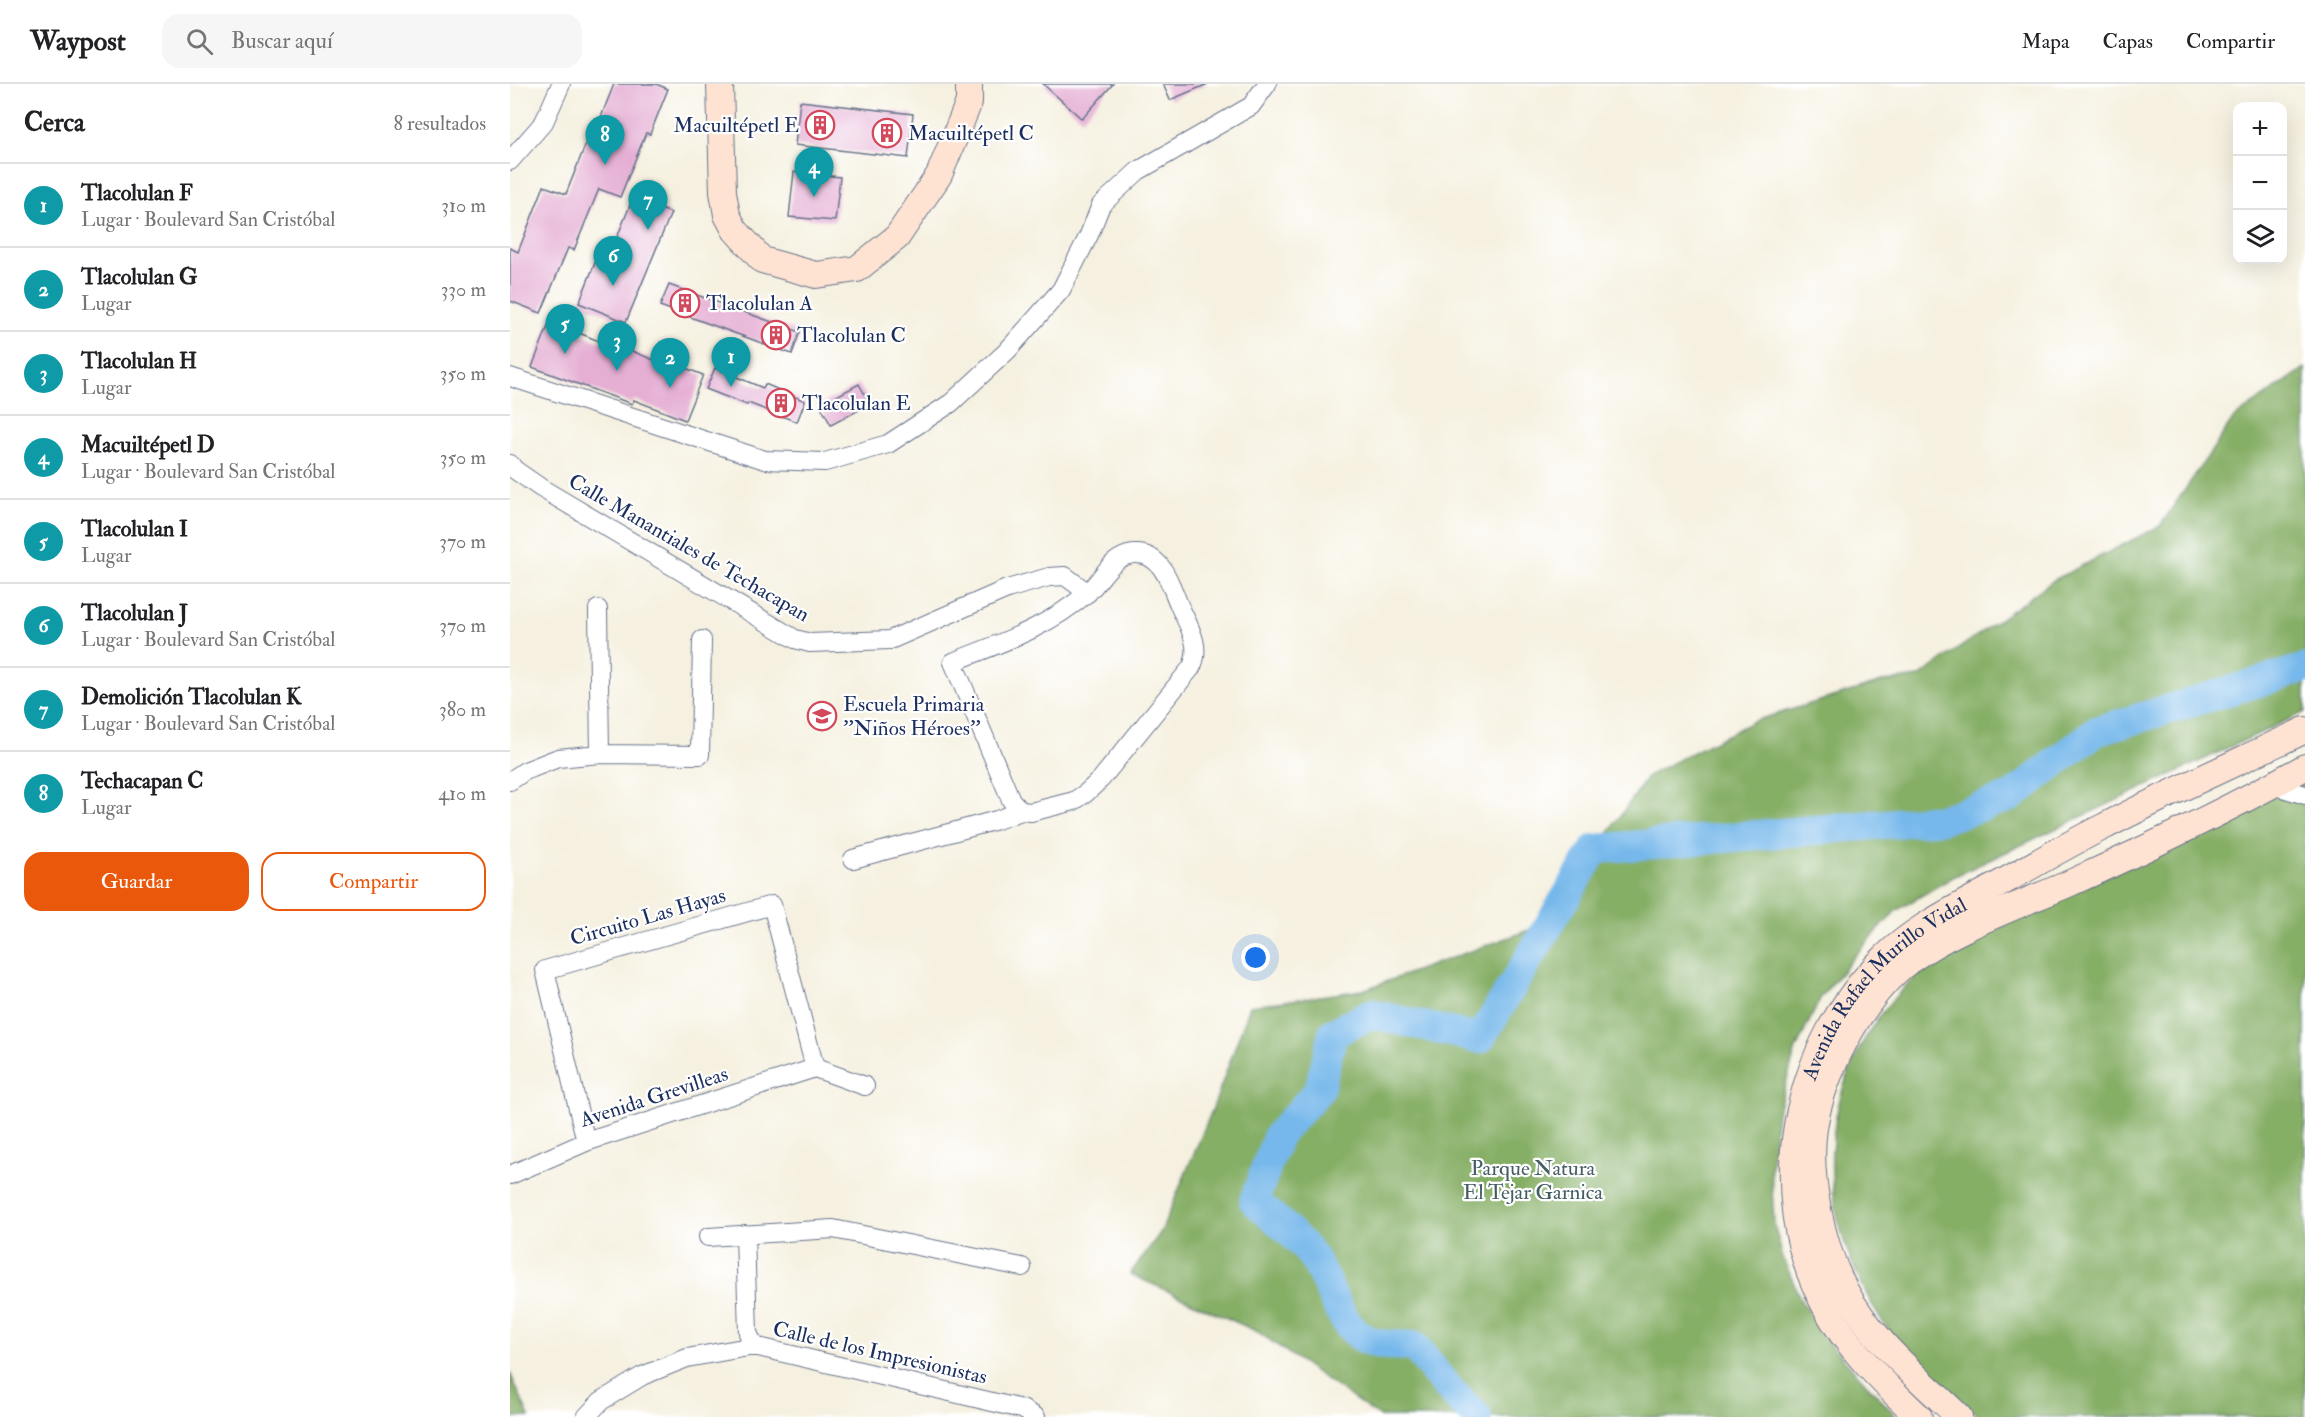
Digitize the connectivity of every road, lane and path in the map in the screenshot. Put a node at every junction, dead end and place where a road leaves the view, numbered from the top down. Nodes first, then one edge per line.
1 (561, 84) edge
2 (720, 84) edge
3 (969, 84) edge
4 (1267, 84) edge
5 (510, 161) edge
6 (510, 377) edge
7 (510, 464) edge
8 (1088, 593) junction
9 (598, 609) dead end
10 (702, 640) dead end
11 (2305, 730) edge
12 (600, 754) junction
13 (2305, 767) edge
14 (510, 781) edge
15 (2273, 785) junction
16 (2305, 795) edge
17 (1021, 811) junction
18 (853, 859) dead end
19 (815, 1068) junction
20 (865, 1086) dead end
21 (586, 1142) junction
22 (510, 1175) edge
23 (746, 1234) junction
24 (708, 1237) dead end
25 (1022, 1268) dead end
26 (754, 1346) junction
27 (586, 1417) edge
28 (1035, 1417) edge
29 (1919, 1417) edge
30 (1959, 1417) edge

1 - 5 street
2 - 3 main road
4 - 6 street
7 - 8 street, Calle Manantiales de Techacapan
8 - 17 street
8 - 17 street
9 - 12 street
10 - 12 street
11 - 29 main road, Avenida Rafael Murillo Vidal
12 - 14 street
13 - 15 main road, Avenida Rafael Murillo Vidal
15 - 16 street
15 - 30 main road, Avenida Rafael Murillo Vidal
17 - 18 street
19 - 20 street
19 - 21 street, Avenida Grevilleas
19 - 21 street, Circuito Las Hayas
21 - 22 street, Avenida Grevilleas
23 - 24 street
23 - 25 street
23 - 26 street
26 - 27 street, Calle de los Impresionistas
26 - 28 street, Calle de los Impresionistas

